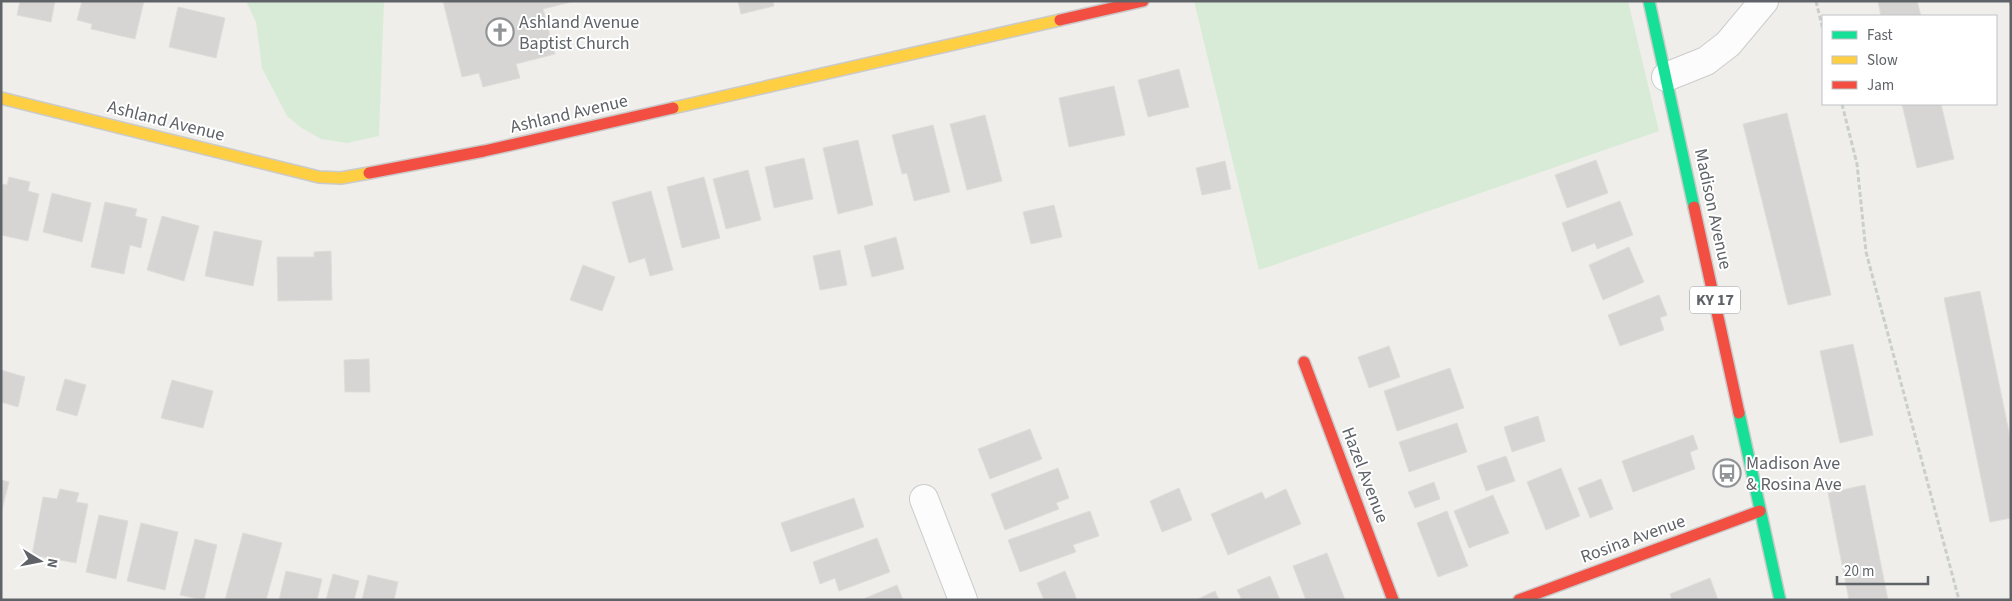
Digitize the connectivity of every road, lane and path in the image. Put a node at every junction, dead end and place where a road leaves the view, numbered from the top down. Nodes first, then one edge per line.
1 (1144, 1) edge
2 (1649, 1) edge
3 (1764, 1) edge
4 (1816, 1) edge
5 (2010, 1) edge
6 (2011, 6) edge
7 (1822, 26) edge
8 (1666, 77) junction
9 (1, 98) edge
10 (1842, 105) edge
11 (1304, 362) dead end
12 (924, 499) dead end
13 (1760, 511) junction
14 (963, 600) edge
15 (1393, 600) edge
16 (1519, 600) edge
17 (1780, 600) edge
18 (1959, 600) edge

1 - 9 street, Ashland Avenue
2 - 8 street, Madison Avenue / KY 17
3 - 8 street
4 - 7 path
5 - 6 path
8 - 13 street, Madison Avenue / KY 17
10 - 18 path
11 - 15 street, Hazel Avenue
12 - 14 street
13 - 16 street, Rosina Avenue
13 - 17 street, Madison Avenue / KY 17

